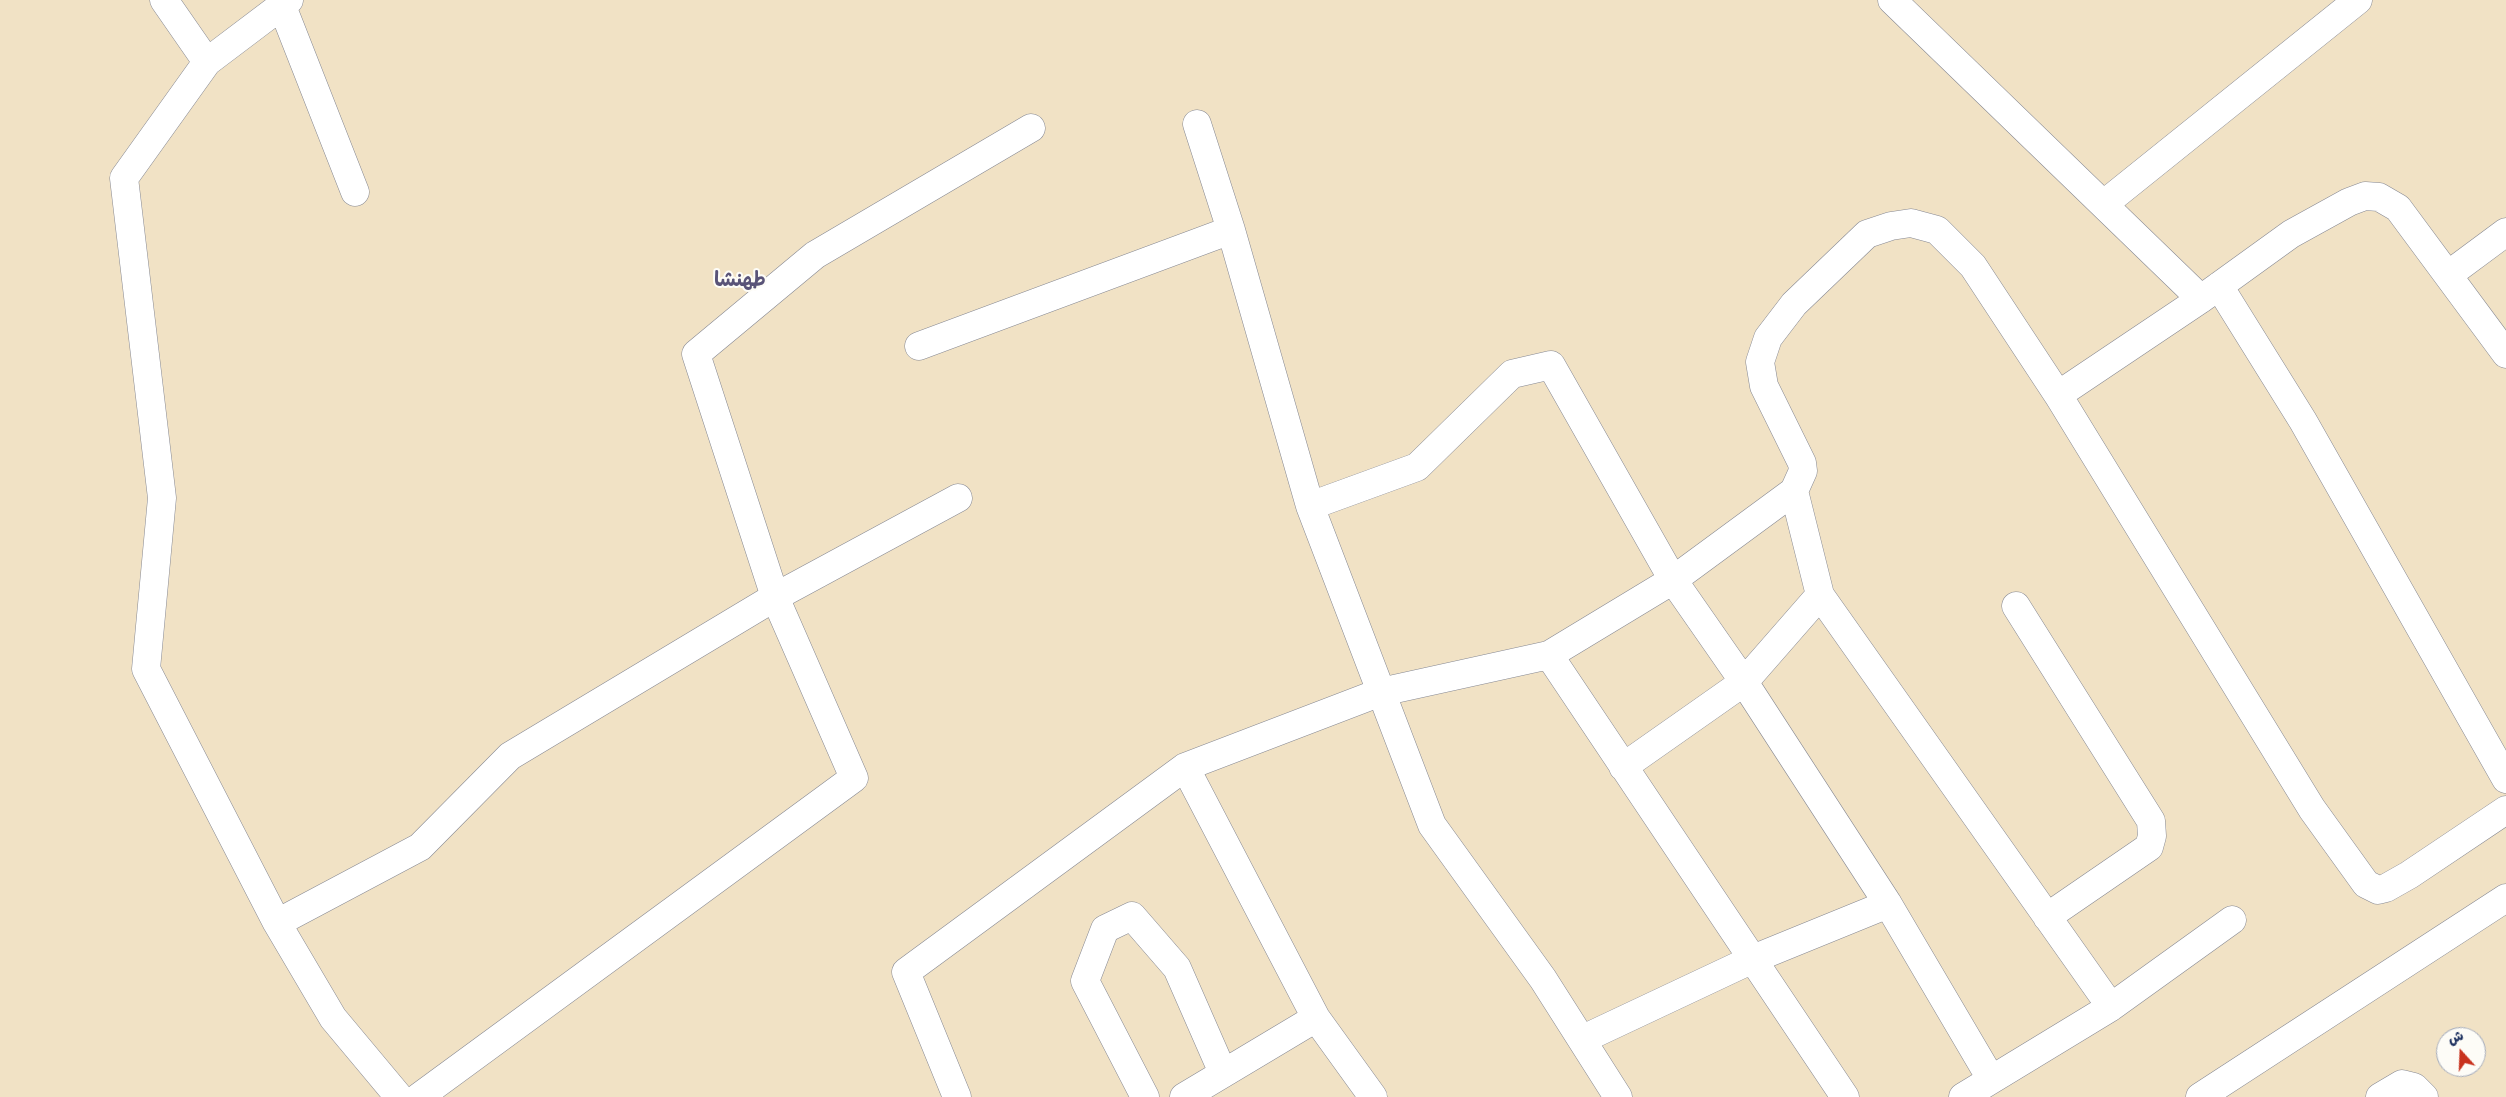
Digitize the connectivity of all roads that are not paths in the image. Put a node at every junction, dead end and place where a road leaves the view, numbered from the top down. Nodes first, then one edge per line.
1 (164, 0) edge
2 (1892, 0) edge
3 (2358, 0) edge
4 (285, 3) edge
5 (208, 62) junction
6 (1197, 124) dead end
7 (1031, 128) dead end
8 (354, 192) dead end
9 (2104, 204) junction
10 (1231, 230) junction
11 (2506, 232) edge
12 (2448, 275) junction
13 (2210, 293) junction
14 (919, 346) dead end
15 (2506, 354) edge
16 (2058, 395) junction
17 (1794, 491) junction
18 (958, 498) dead end
19 (1310, 506) junction
20 (1673, 580) junction
21 (1820, 595) junction
22 (775, 597) junction
23 (2016, 606) dead end
24 (1548, 655) junction
25 (1744, 682) junction
26 (1381, 692) junction
27 (1185, 767) junction
28 (1623, 767) junction
29 (2506, 779) edge
30 (2506, 810) edge
31 (2506, 898) edge
32 (1888, 904) junction
33 (2047, 917) junction
34 (2232, 920) dead end
35 (277, 923) junction
36 (1753, 959) junction
37 (2111, 1007) junction
38 (1316, 1018) junction
39 (1583, 1039) junction
40 (1223, 1072) junction
41 (1991, 1080) junction
42 (399, 1097) edge
43 (419, 1097) edge
44 (957, 1097) edge
45 (1145, 1097) edge
46 (1184, 1097) edge
47 (1373, 1097) edge
48 (1618, 1097) edge
49 (1845, 1097) edge
50 (1962, 1097) edge
51 (2200, 1097) edge
52 (2380, 1097) edge
53 (2424, 1097) edge

1 - 5 street
2 - 9 street
3 - 9 street
4 - 5 street
4 - 8 street
5 - 35 street
6 - 10 street
7 - 22 street
9 - 13 street
10 - 14 street
10 - 19 street
11 - 12 street
12 - 13 street
12 - 15 street
13 - 16 street
13 - 29 street
16 - 17 street
16 - 30 street
17 - 20 street
17 - 21 street
18 - 22 street
19 - 20 street
19 - 26 street
20 - 24 street
20 - 25 street
21 - 25 street
21 - 33 street
22 - 35 street
22 - 43 street
23 - 33 street
24 - 26 street
24 - 28 street
25 - 28 street
25 - 32 street
26 - 27 street
26 - 39 street
27 - 38 street
27 - 44 street
28 - 36 street
31 - 51 street
32 - 36 street
32 - 41 street
33 - 37 street
34 - 37 street
35 - 42 street
36 - 39 street
36 - 49 street
37 - 41 street
38 - 40 street
38 - 47 street
39 - 48 street
40 - 45 street
40 - 46 street
41 - 50 street
52 - 53 street

